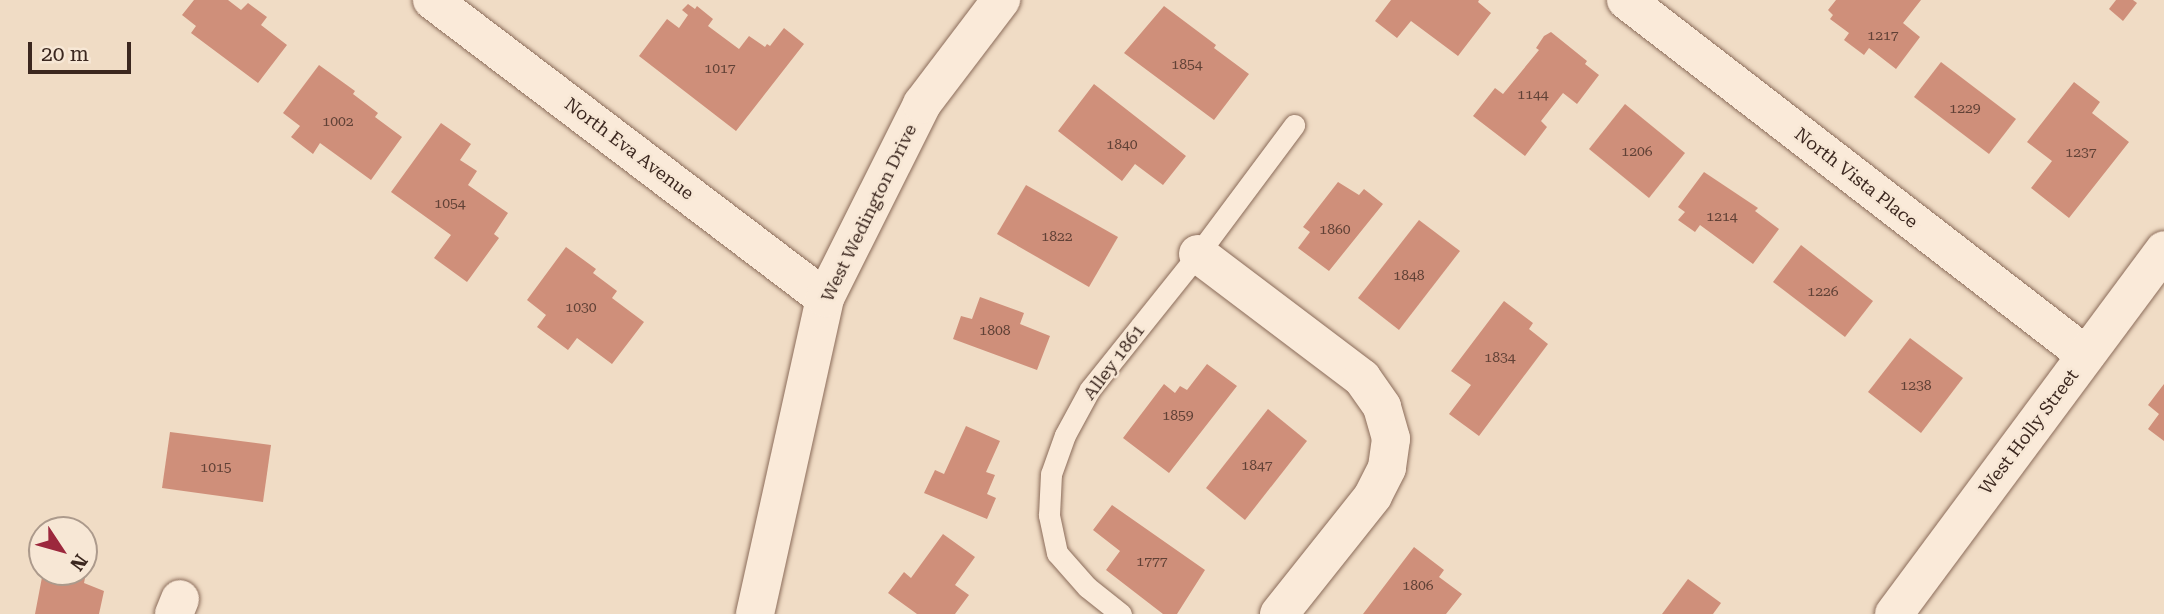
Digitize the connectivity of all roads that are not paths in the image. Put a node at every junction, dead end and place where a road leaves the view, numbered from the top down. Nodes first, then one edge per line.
1 (432, 0) edge
2 (1001, 0) edge
3 (1626, 0) edge
4 (1294, 125) dead end
5 (2164, 250) edge
6 (1198, 254) junction
7 (825, 298) junction
8 (2086, 355) junction
9 (759, 612) edge
10 (1121, 614) edge
11 (1279, 614) edge
12 (1895, 614) edge

1 - 7 street, North Eva Avenue
2 - 7 street, West Wedington Drive
3 - 8 street, North Vista Place
4 - 6 lane, Alley 1861
5 - 8 street, West Holly Street
6 - 10 lane, Alley 1861
6 - 11 street
7 - 9 street, West Wedington Drive
8 - 12 street, West Holly Street

